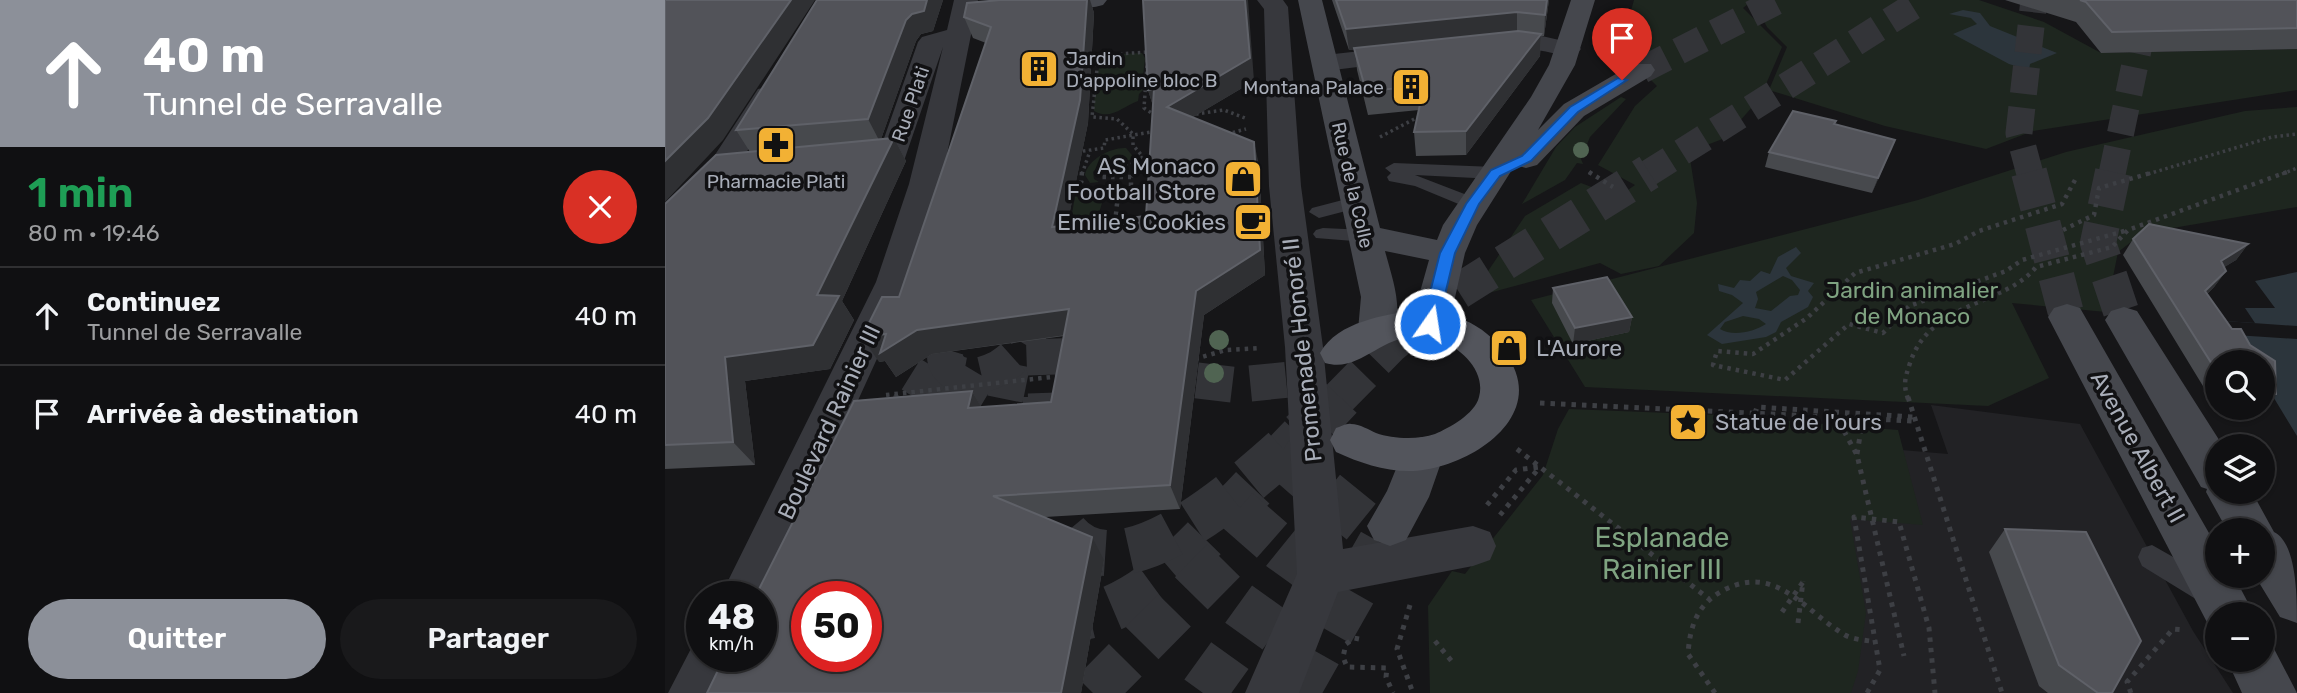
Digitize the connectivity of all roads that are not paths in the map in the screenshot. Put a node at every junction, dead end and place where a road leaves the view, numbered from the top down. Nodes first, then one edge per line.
1 (966, 0) edge
2 (1049, 0) edge
3 (1095, 0) edge
4 (1269, 0) edge
5 (1310, 0) edge
6 (1583, 0) edge
7 (959, 35) junction
8 (1464, 48) edge
9 (1568, 49) junction
10 (1425, 52) edge
11 (1325, 63) junction
12 (1642, 70) tunnel mouth
13 (781, 75) edge
14 (829, 159) edge
15 (1495, 173) junction
16 (1473, 204) junction
17 (1319, 212) dead end
18 (1362, 219) junction
19 (665, 223) edge
20 (1323, 234) dead end
21 (1448, 253) junction
22 (2067, 317) tunnel mouth
23 (2124, 320) tunnel mouth
24 (1430, 324) junction
25 (1377, 330) junction
26 (1322, 350) junction
27 (2205, 454) edge
28 (1390, 526) tunnel mouth
29 (1462, 538) road end
30 (2153, 557) dead end
31 (2275, 567) edge
32 (1321, 574) junction
33 (752, 581) edge
34 (2297, 601) edge
35 (2208, 602) edge
36 (2205, 606) edge
37 (706, 672) edge
38 (2259, 672) edge
39 (695, 693) edge
40 (1272, 693) edge
41 (2270, 693) edge

1 - 7 street, Boulevard Rainier III
2 - 3 main road
4 - 26 street, Promenade Honoré II
5 - 11 main road, Rue de la Colle
6 - 9 main road
7 - 14 street, Rue Plati
7 - 33 street, Boulevard Rainier III
8 - 9 street
9 - 15 main road
10 - 11 street
11 - 18 main road, Rue de la Colle
12 - 15 main road
13 - 19 street
15 - 16 main road
15 - 16 lane
16 - 21 main road
17 - 18 lane
18 - 20 lane
18 - 21 main road
18 - 25 main road, Rue de la Colle
21 - 24 main road
22 - 35 main road, Avenue Albert II
23 - 27 main road
24 - 25 main road
24 - 28 main road
25 - 26 main road
26 - 32 street, Promenade Honoré II
29 - 32 street
30 - 36 lane
31 - 34 main road
32 - 40 street, Promenade Honoré II
37 - 39 street
38 - 41 main road

